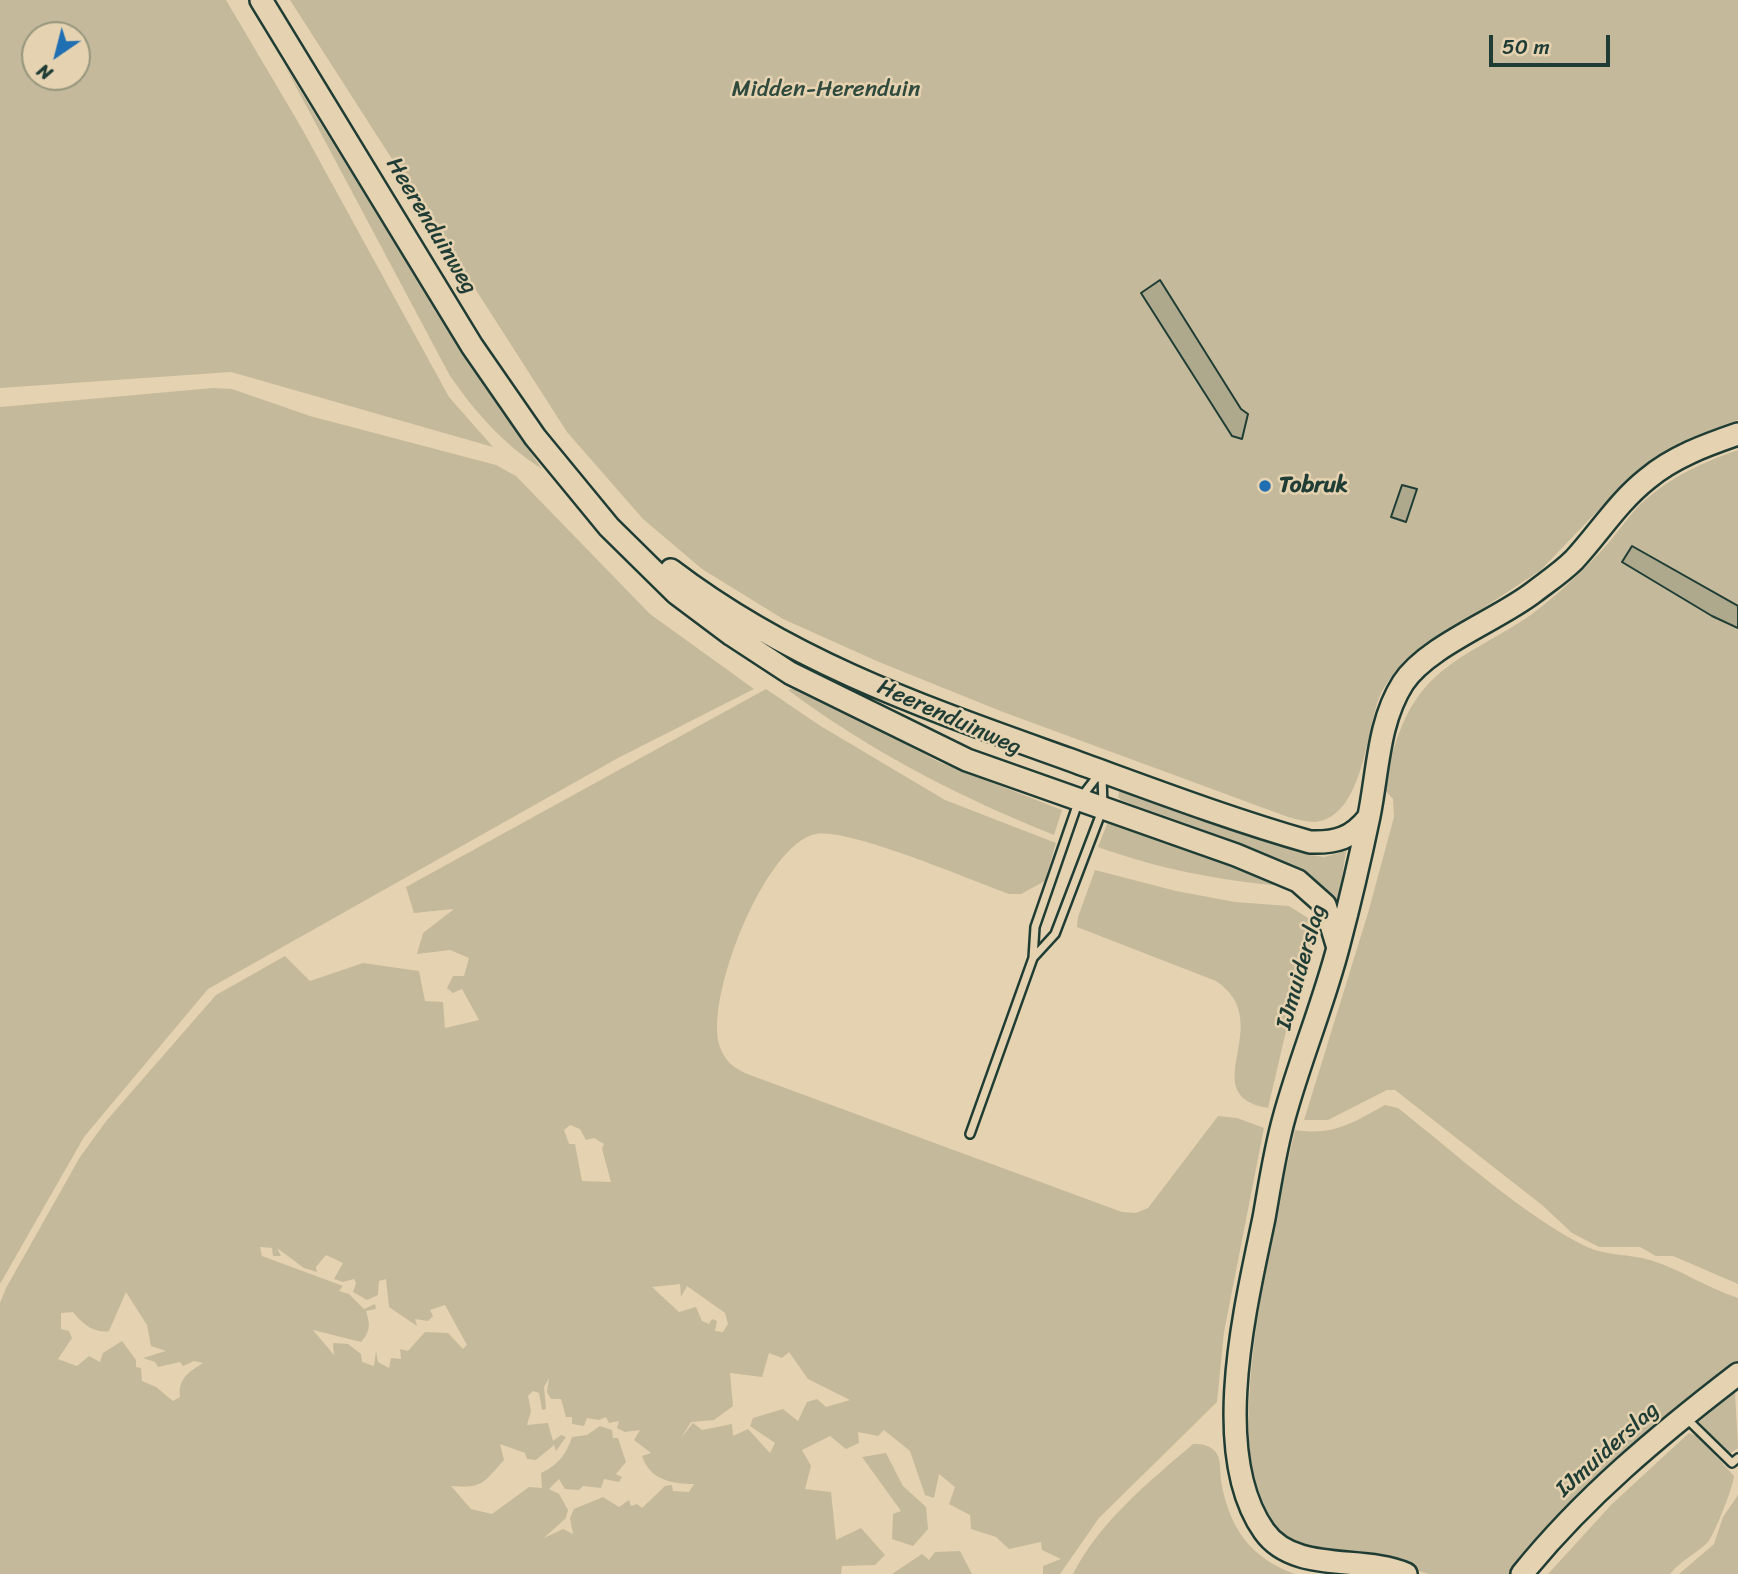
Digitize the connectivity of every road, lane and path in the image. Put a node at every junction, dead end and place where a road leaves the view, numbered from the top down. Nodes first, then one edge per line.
1 (261, 0) edge
2 (1738, 434) edge
3 (564, 474) junction
4 (1101, 771) junction
5 (1079, 800) junction
6 (1104, 808) junction
7 (1368, 818) junction
8 (1338, 948) junction
9 (1033, 958) junction
10 (970, 1133) dead end
11 (1738, 1374) edge
12 (1684, 1416) junction
13 (1738, 1458) edge
14 (1406, 1574) edge
15 (1522, 1574) edge

1 - 3 street, Heerenduinweg
2 - 7 street, IJmuiderslag
3 - 4 street, Heerenduinweg
3 - 5 street, Heerenduinweg
4 - 5 lane
4 - 6 lane
4 - 7 street, Heerenduinweg
5 - 6 street, Heerenduinweg
5 - 9 lane
6 - 8 street, Heerenduinweg
6 - 9 lane
7 - 8 street, IJmuiderslag
8 - 14 street, IJmuiderslag
9 - 10 lane
11 - 12 street, IJmuiderslag
12 - 13 lane
12 - 15 street, IJmuiderslag

